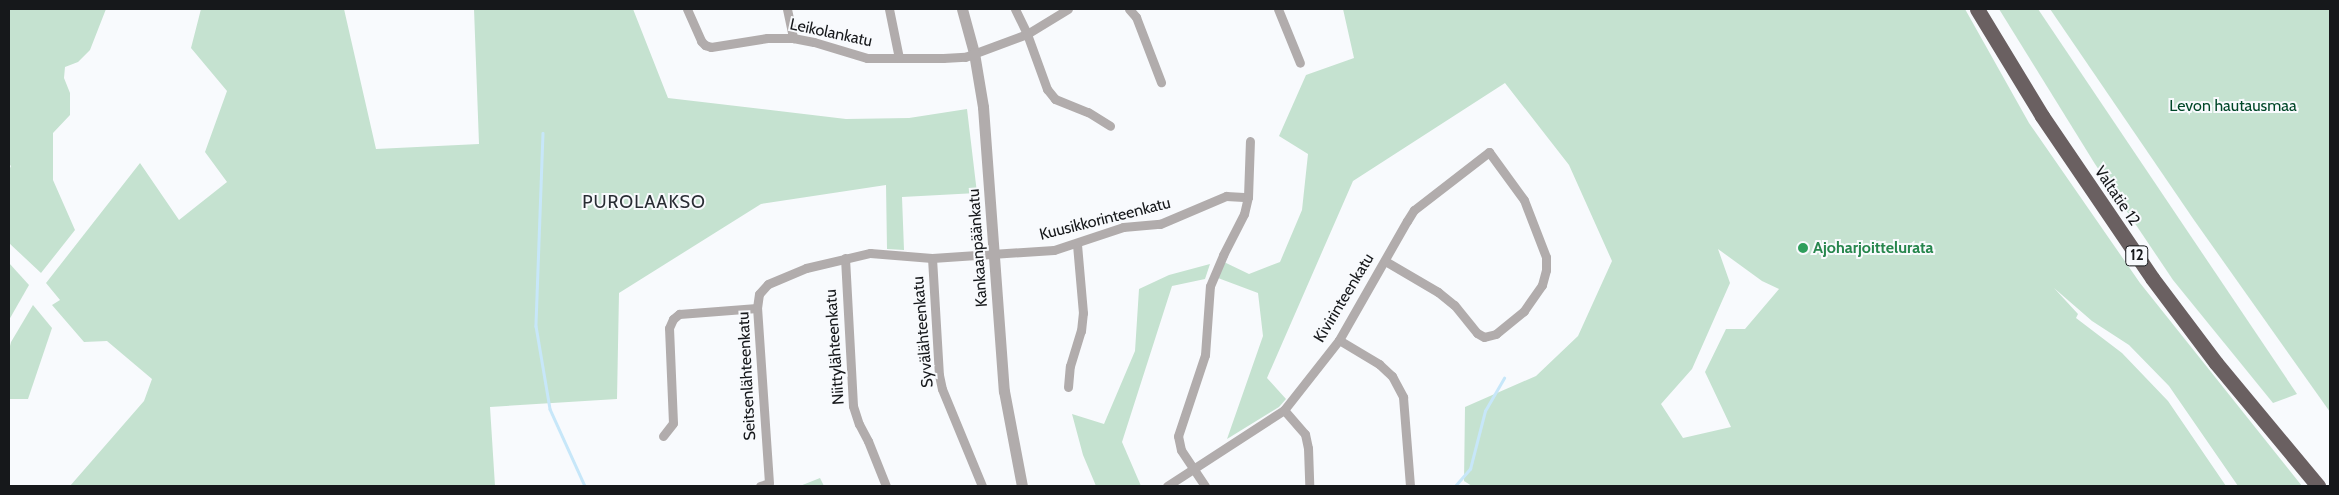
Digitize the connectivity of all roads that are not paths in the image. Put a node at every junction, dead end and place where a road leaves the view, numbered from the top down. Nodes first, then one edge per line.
1 (687, 9) edge
2 (787, 9) edge
3 (888, 9) edge
4 (962, 9) edge
5 (1015, 9) edge
6 (1068, 9) edge
7 (1129, 9) edge
8 (1278, 9) edge
9 (1977, 9) edge
10 (1027, 34) junction
11 (793, 38) junction
12 (974, 53) junction
13 (899, 58) junction
14 (1300, 62) dead end
15 (1161, 82) dead end
16 (1110, 126) dead end
17 (1250, 141) dead end
18 (1248, 197) junction
19 (1077, 244) junction
20 (995, 254) junction
21 (845, 258) junction
22 (932, 258) junction
23 (1385, 260) junction
24 (757, 308) junction
25 (1339, 340) junction
26 (1068, 386) dead end
27 (1284, 410) junction
28 (663, 436) dead end
29 (1193, 468) junction
30 (760, 486) edge
31 (886, 486) edge
32 (982, 486) edge
33 (1022, 486) edge
34 (1167, 486) edge
35 (1205, 486) edge
36 (1309, 486) edge
37 (1410, 486) edge
38 (2318, 486) edge

1 - 11 street, Leikolankatu
2 - 11 street
3 - 13 street
4 - 12 street, Kankaanpäänkatu
5 - 10 street
6 - 10 street, Leikolankatu
7 - 15 street
8 - 14 street
9 - 38 highway, Valtatie 12 / 12
10 - 12 street, Leikolankatu
10 - 16 street
11 - 13 street, Leikolankatu
12 - 13 street, Leikolankatu
12 - 20 street, Kankaanpäänkatu
17 - 18 street
18 - 19 street, Kuusikkorinteenkatu
18 - 29 street
19 - 20 street, Kuusikkorinteenkatu
19 - 26 street
20 - 22 street, Seitsenlähteenkatu
20 - 33 street, Kankaanpäänkatu
21 - 22 street, Seitsenlähteenkatu
21 - 24 street, Seitsenlähteenkatu
21 - 31 street, Niittylähteenkatu
22 - 32 street, Syvälähteenkatu
23 - 23 street, Kivirinteenkatu
23 - 25 street, Kivirinteenkatu
24 - 28 street
24 - 30 street, Seitsenlähteenkatu
25 - 27 street, Kivirinteenkatu
25 - 37 street
27 - 29 street, Kivirinteenkatu
27 - 36 street
29 - 34 street, Kivirinteenkatu
29 - 35 street

